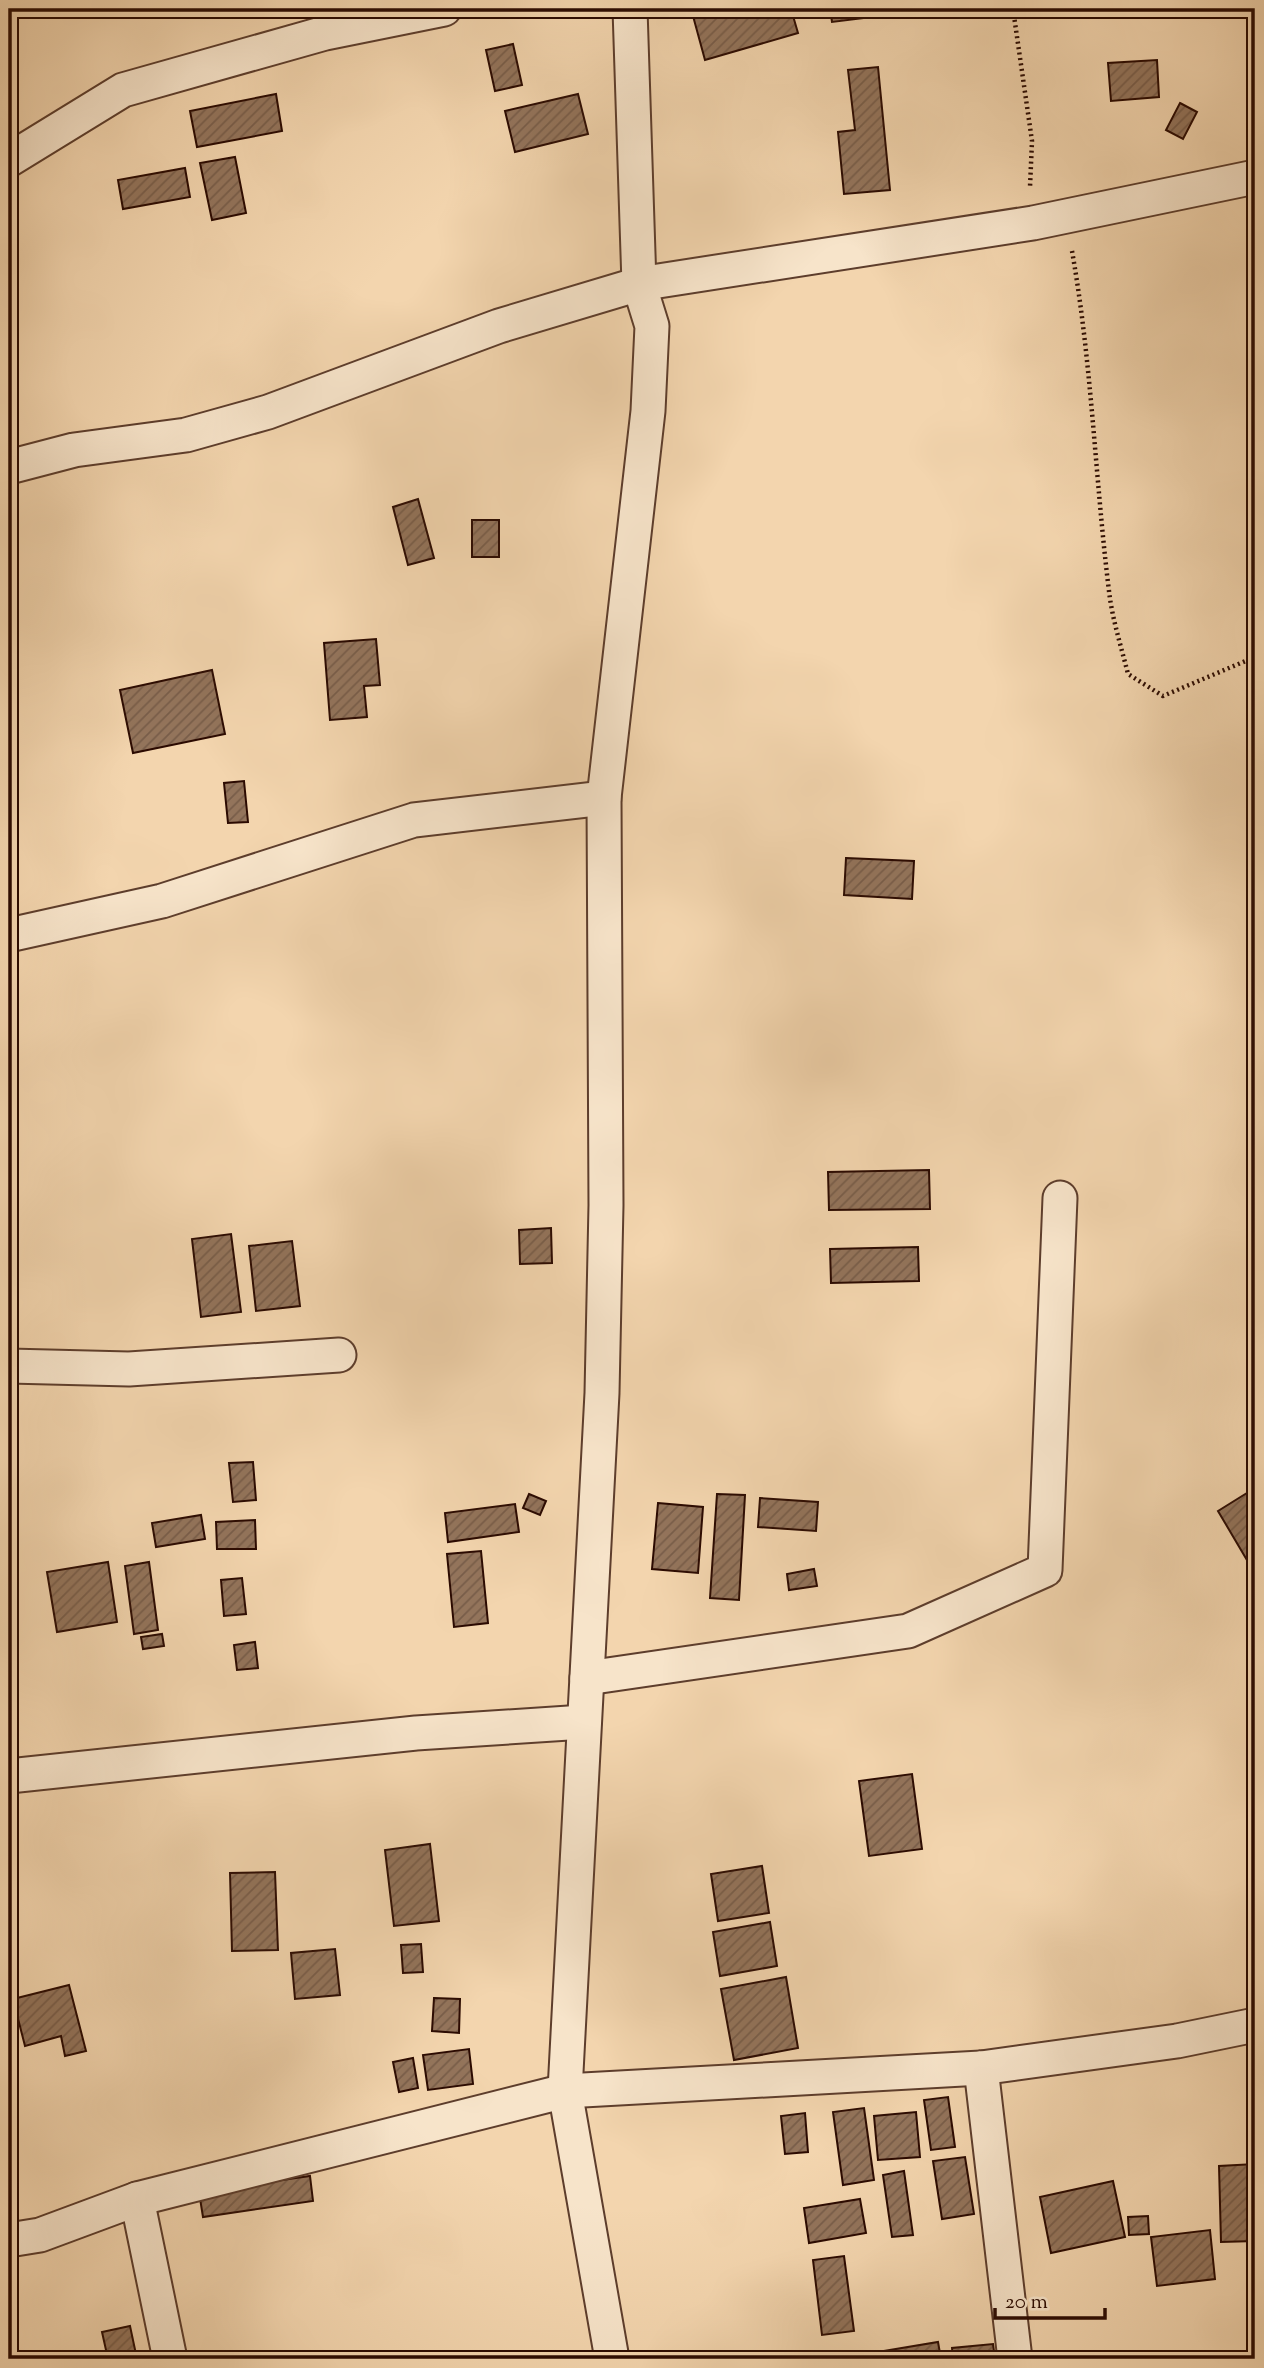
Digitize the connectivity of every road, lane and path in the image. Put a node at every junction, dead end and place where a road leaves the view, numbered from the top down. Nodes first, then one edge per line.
1 (444, 9) edge
2 (630, 9) edge
3 (1013, 9) edge
4 (9, 160) edge
5 (1255, 177) edge
6 (1066, 216) junction
7 (1033, 223) junction
8 (639, 284) junction
9 (9, 467) edge
10 (1255, 657) edge
11 (604, 798) junction
12 (9, 935) edge
13 (1060, 1198) dead end
14 (339, 1355) dead end
15 (9, 1366) edge
16 (587, 1678) junction
17 (584, 1722) junction
18 (9, 1776) edge
19 (1255, 2025) edge
20 (981, 2068) junction
21 (565, 2091) junction
22 (137, 2199) junction
23 (9, 2240) edge
24 (170, 2359) edge
25 (611, 2359) edge
26 (1015, 2359) edge

1 - 4 street
2 - 8 street
3 - 7 path
5 - 6 street
6 - 7 street
6 - 10 path
7 - 8 street
8 - 9 street
8 - 11 street
11 - 12 street
11 - 16 street
13 - 16 street
14 - 15 street
16 - 17 street
17 - 18 street
17 - 21 street
19 - 20 street
20 - 21 street
20 - 26 street
21 - 22 street
21 - 25 street
22 - 23 street
22 - 24 street

